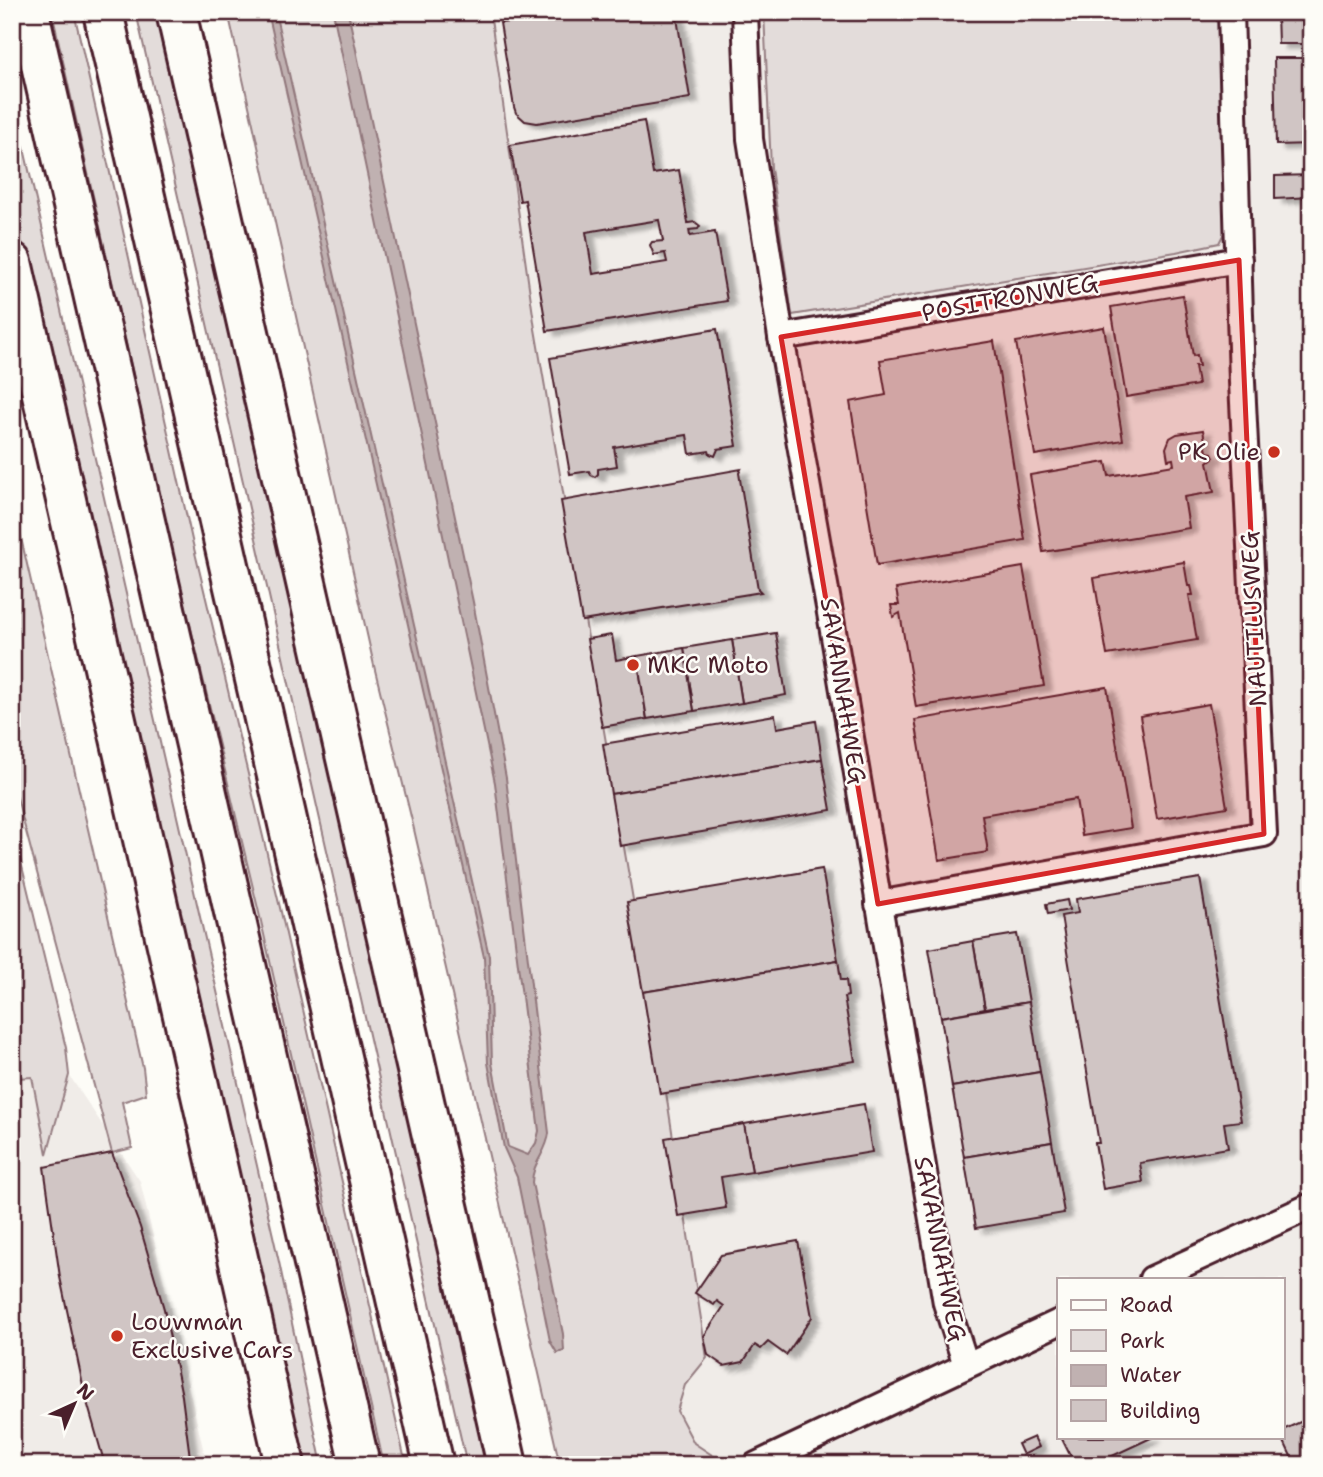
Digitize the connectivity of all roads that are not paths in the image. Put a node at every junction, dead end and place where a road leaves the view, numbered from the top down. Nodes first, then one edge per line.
1 (29, 12) edge
2 (103, 12) edge
3 (176, 12) edge
4 (745, 12) edge
5 (1231, 12) edge
6 (1239, 260) junction
7 (12, 261) edge
8 (781, 337) junction
9 (878, 904) junction
10 (1311, 1206) edge
11 (1154, 1278) edge
12 (1057, 1323) edge
13 (966, 1365) junction
14 (285, 1465) edge
15 (360, 1465) edge
16 (434, 1465) edge
17 (507, 1465) edge
18 (756, 1465) edge

1 - 15 highway
2 - 16 highway
3 - 17 highway
4 - 8 street, SAVANNAHWEG
5 - 6 street, NAUTILUSWEG
6 - 8 street, POSITRONWEG
6 - 9 street, NAUTILUSWEG
7 - 14 highway
8 - 9 street, SAVANNAHWEG
9 - 13 street, SAVANNAHWEG
10 - 11 street
12 - 13 street
13 - 18 street

